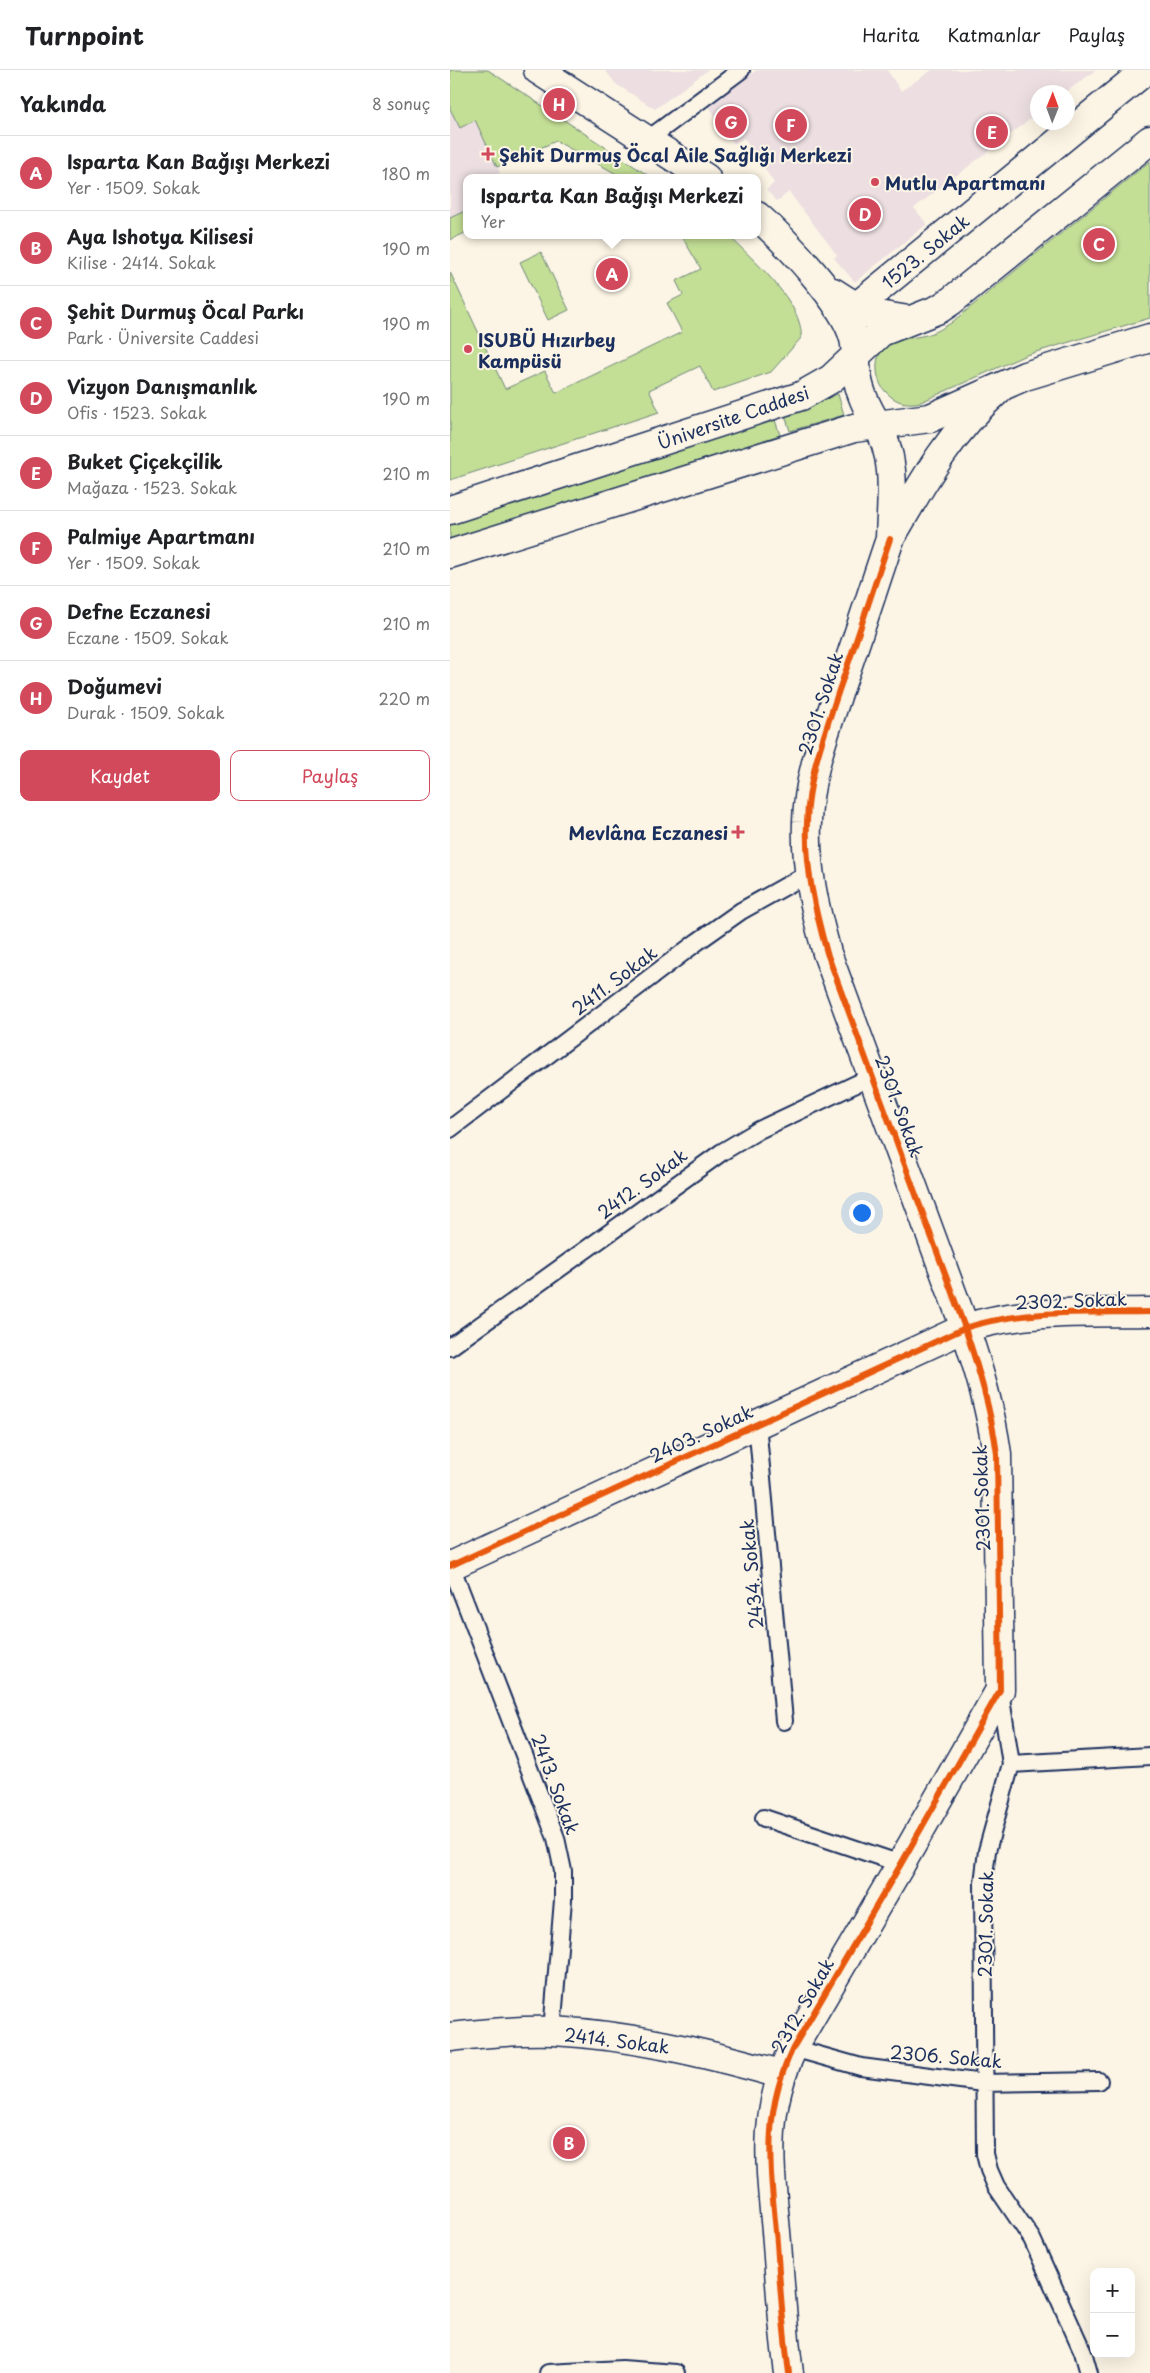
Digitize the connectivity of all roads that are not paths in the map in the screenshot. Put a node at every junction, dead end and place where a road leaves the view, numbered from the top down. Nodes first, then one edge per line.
1 (538, 70) edge
2 (741, 70) edge
3 (1143, 70) edge
4 (647, 140) junction
5 (1150, 140) edge
6 (700, 174) edge
7 (761, 220) edge
8 (850, 311) junction
9 (908, 320) junction
10 (1150, 338) edge
11 (856, 356) junction
12 (1003, 386) junction
13 (876, 423) junction
14 (450, 510) edge
15 (890, 539) junction
16 (450, 554) edge
17 (809, 873) junction
18 (873, 1076) junction
19 (450, 1130) edge
20 (1150, 1312) edge
21 (965, 1328) junction
22 (450, 1347) edge
23 (757, 1423) junction
24 (450, 1565) edge
25 (1000, 1690) junction
26 (784, 1721) dead end
27 (1150, 1756) edge
28 (1011, 1764) junction
29 (764, 1818) dead end
30 (901, 1864) junction
31 (552, 2031) junction
32 (450, 2037) edge
33 (793, 2048) junction
34 (780, 2074) junction
35 (1099, 2081) dead end
36 (983, 2083) junction
37 (548, 2373) edge
38 (676, 2373) edge
39 (789, 2373) edge
40 (1089, 2373) edge

1 - 4 street
2 - 4 lane
3 - 8 street, 1523. Sokak
4 - 6 street
5 - 9 street, Üniversite Caddesi
7 - 8 street, 2301. Sokak
8 - 9 street
8 - 11 street, 2301. Sokak
9 - 11 street, Üniversite Caddesi
10 - 12 street
11 - 13 street, 2301. Sokak
11 - 14 street, Üniversite Caddesi
12 - 13 street
12 - 15 street, 2301. Sokak
13 - 15 street, 2301. Sokak
13 - 16 street
15 - 17 street, 2301. Sokak
17 - 18 street, 2301. Sokak
17 - 19 lane, 2411. Sokak
18 - 21 street, 2301. Sokak
18 - 22 lane, 2412. Sokak
20 - 21 street, 2302. Sokak
21 - 23 street, 2403. Sokak
21 - 25 street, 2301. Sokak
23 - 24 street, 2403. Sokak
23 - 26 lane, 2434. Sokak
24 - 31 lane, 2413. Sokak
25 - 28 lane, 2301. Sokak
25 - 30 street, 2312. Sokak
27 - 28 lane
28 - 36 lane, 2301. Sokak
29 - 30 lane
30 - 33 street, 2312. Sokak
31 - 32 street, 2414. Sokak
31 - 34 street, 2414. Sokak
33 - 34 street, 2312. Sokak
33 - 36 lane, 2306. Sokak
34 - 39 street, 2312. Sokak
35 - 36 lane, 2306. Sokak
36 - 40 lane, 2301. Sokak
37 - 38 lane

